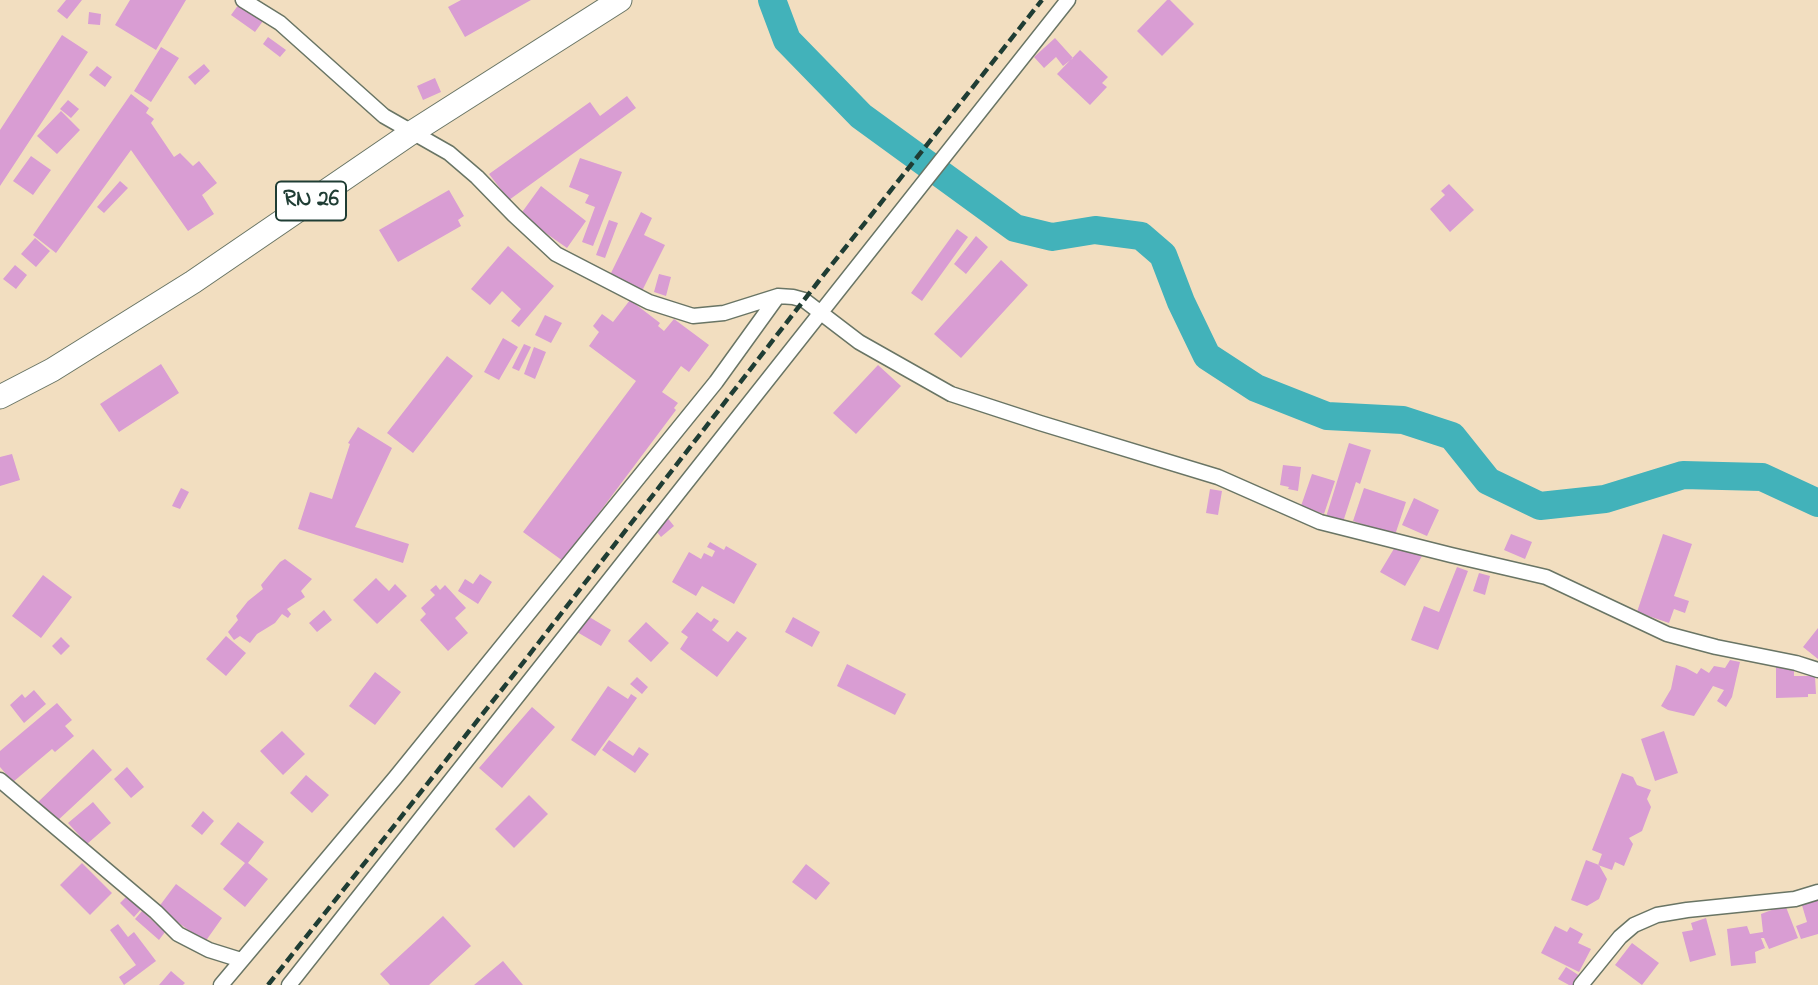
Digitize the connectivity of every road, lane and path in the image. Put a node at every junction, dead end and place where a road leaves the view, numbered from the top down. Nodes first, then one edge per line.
1 (243, 0) edge
2 (620, 0) edge
3 (1068, 0) edge
4 (411, 133) junction
5 (778, 296) junction
6 (819, 313) junction
7 (0, 397) edge
8 (1818, 670) edge
9 (0, 780) edge
10 (1818, 892) edge
11 (241, 960) junction
12 (221, 985) edge
13 (289, 985) edge
14 (1581, 985) edge

1 - 4 street
2 - 4 main road, RN 26
3 - 6 street
4 - 5 street
4 - 7 main road, RN 26
5 - 6 street
5 - 11 street
6 - 8 street
6 - 13 street
9 - 11 street
10 - 14 street
11 - 12 street

